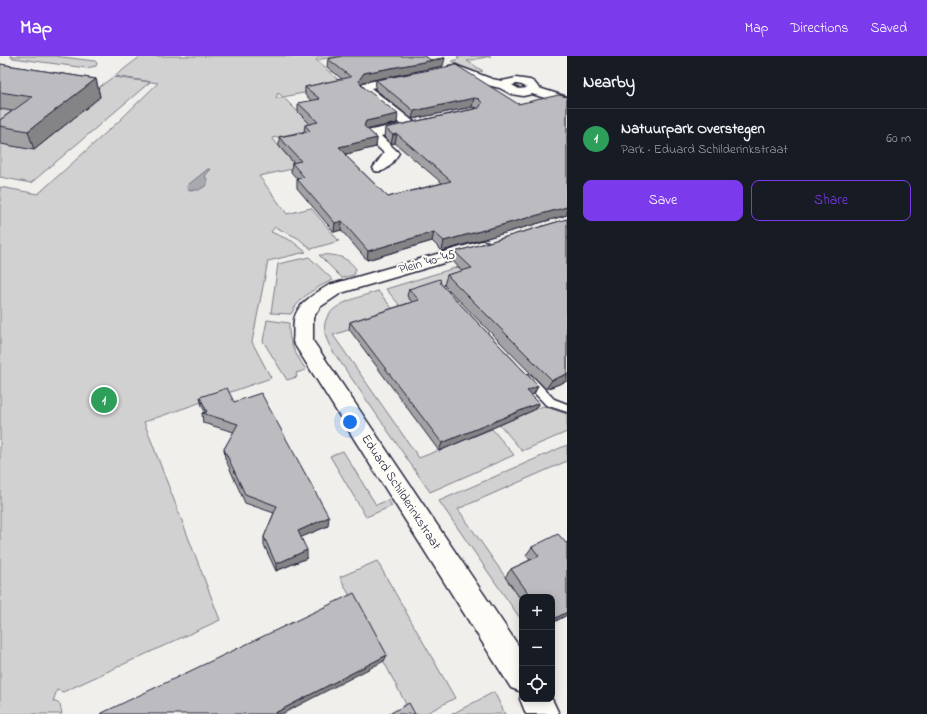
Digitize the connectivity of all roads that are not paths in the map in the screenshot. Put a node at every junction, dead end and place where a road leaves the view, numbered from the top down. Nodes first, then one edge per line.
1 (441, 71) edge
2 (419, 75) edge
3 (567, 100) edge
4 (425, 122) edge
5 (410, 126) junction
6 (380, 168) dead end
7 (498, 241) edge
8 (314, 303) joint
9 (524, 374) edge
10 (567, 408) edge
11 (519, 672) edge
12 (537, 702) edge
13 (543, 714) edge

1 - 3 street
2 - 5 street
4 - 5 street
5 - 6 street
7 - 8 street, Plein '40-'45
8 - 11 street, Eduard Schilderinkstraat
9 - 10 lane
12 - 13 street

